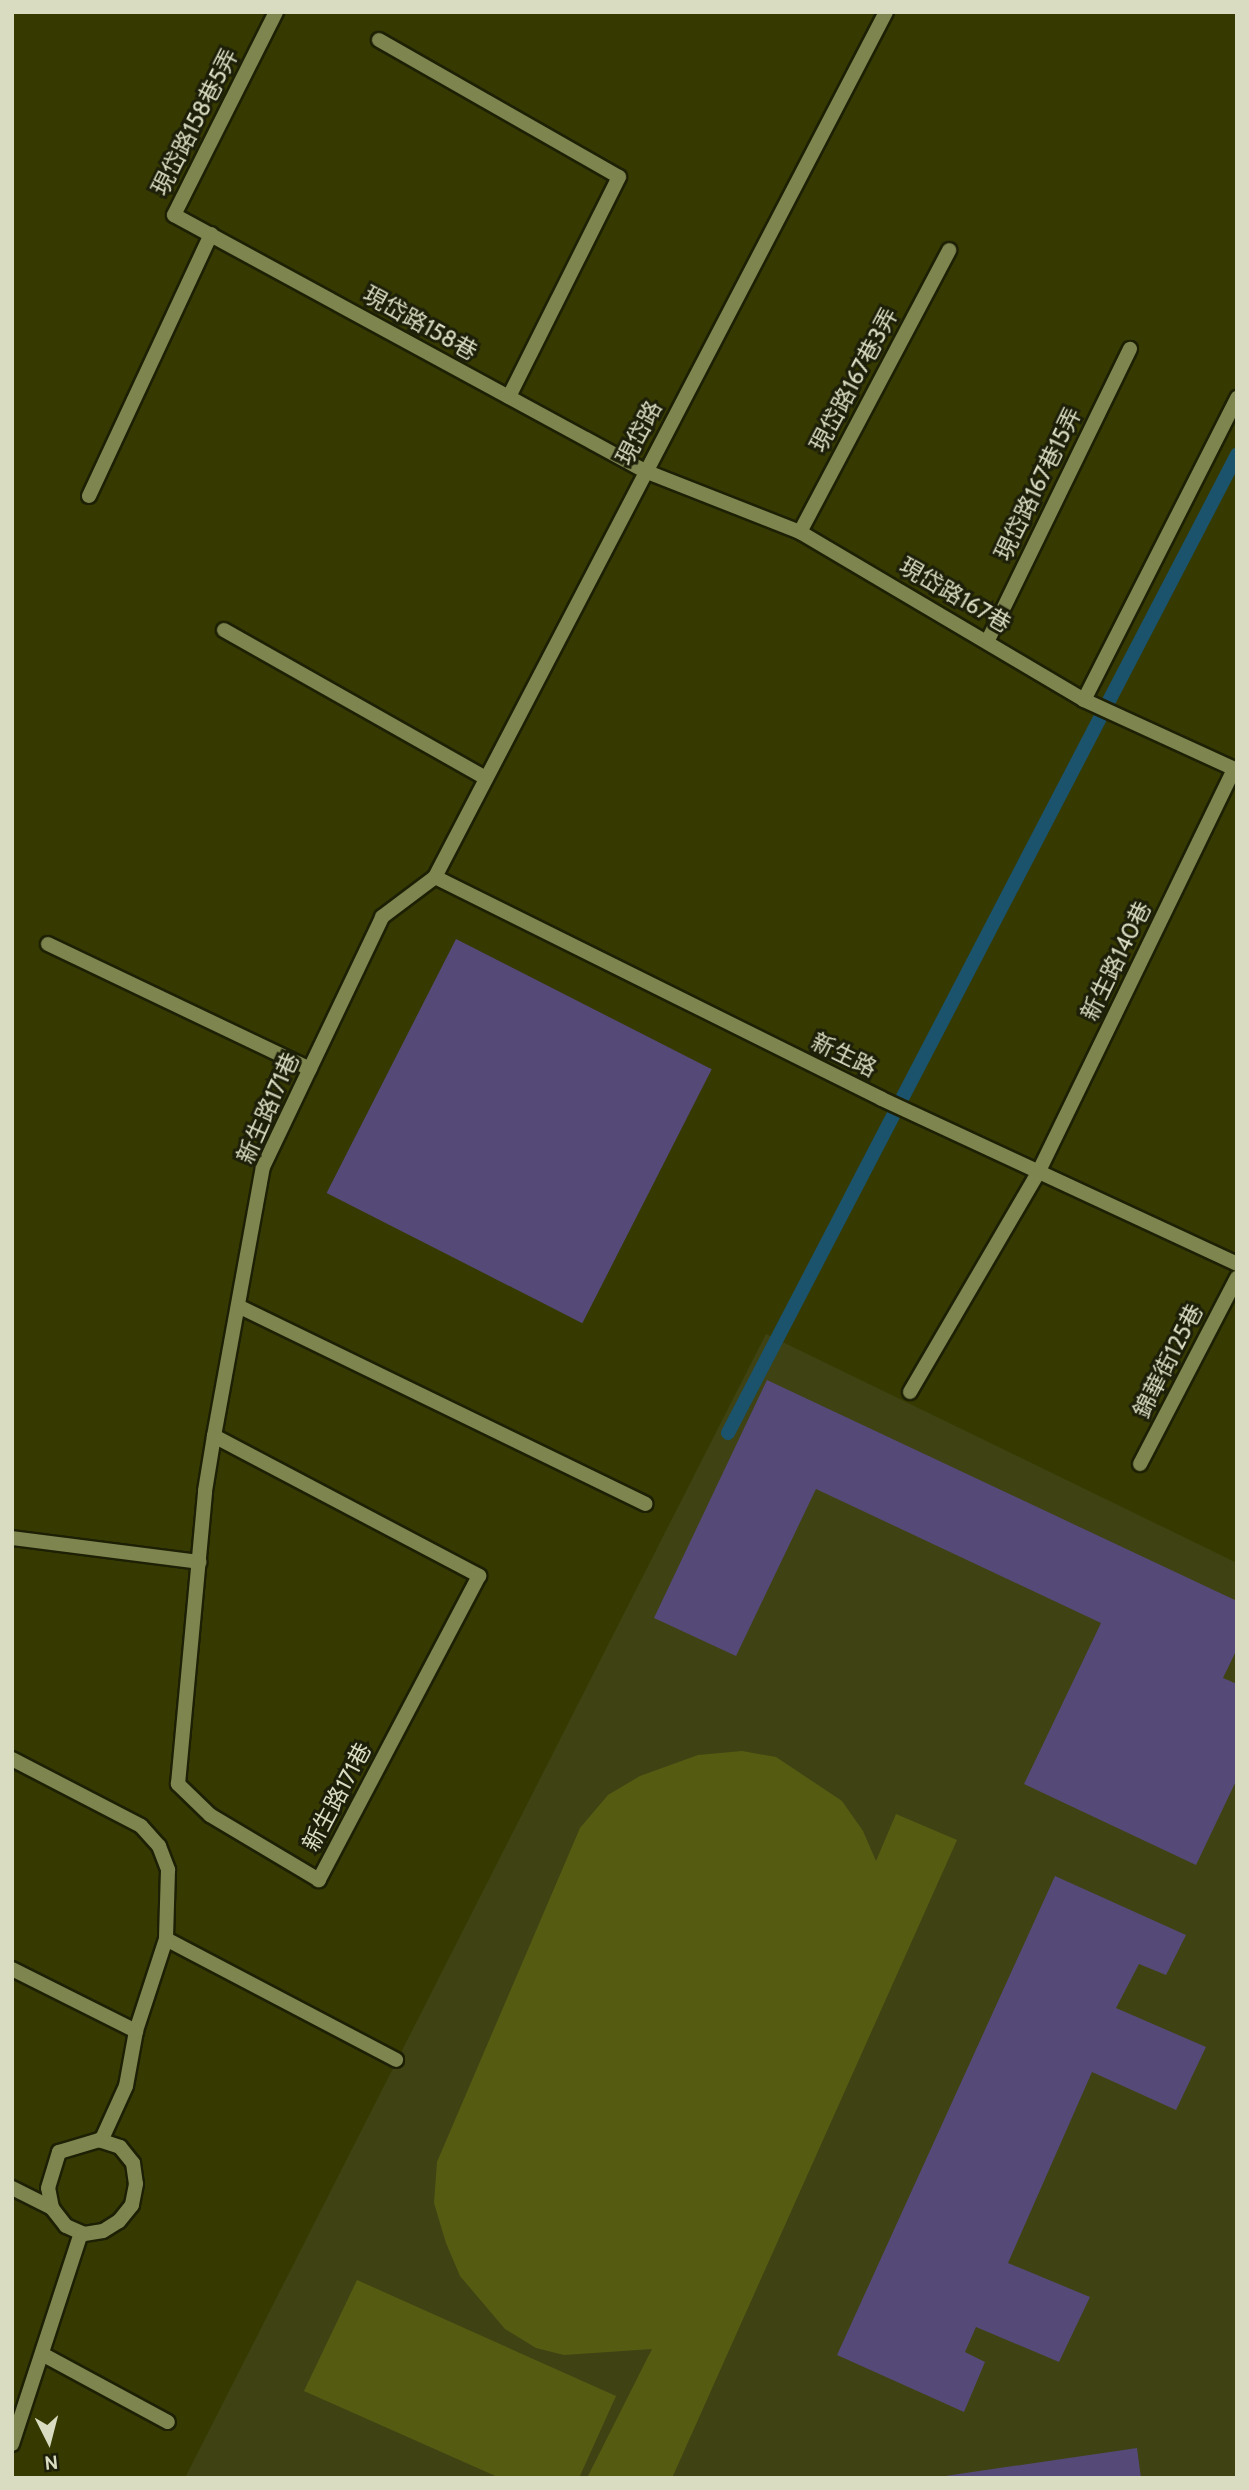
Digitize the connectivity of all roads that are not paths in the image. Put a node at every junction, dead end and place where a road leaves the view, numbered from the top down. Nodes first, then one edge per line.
1 (276, 12) edge
2 (885, 13) edge
3 (379, 40) dead end
4 (174, 215) joint
5 (211, 234) junction
6 (949, 250) dead end
7 (1129, 349) dead end
8 (509, 397) junction
9 (1237, 398) edge
10 (645, 471) junction
11 (89, 496) dead end
12 (800, 532) junction
13 (224, 630) dead end
14 (988, 640) junction
15 (1087, 702) junction
16 (1236, 770) edge
17 (486, 778) junction
18 (435, 877) junction
19 (48, 944) dead end
20 (310, 1069) junction
21 (1038, 1173) junction
22 (1237, 1264) edge
23 (1237, 1278) edge
24 (238, 1306) junction
25 (910, 1392) dead end
26 (214, 1436) junction
27 (1140, 1464) dead end
28 (645, 1504) dead end
29 (12, 1538) edge
30 (199, 1562) junction
31 (12, 1759) edge
32 (166, 1939) junction
33 (12, 1969) edge
34 (136, 2031) junction
35 (396, 2060) dead end
36 (102, 2141) junction
37 (12, 2188) edge
38 (52, 2208) junction
39 (81, 2233) junction
40 (42, 2354) junction
41 (18, 2407) edge
42 (168, 2422) dead end
43 (12, 2444) edge

1 - 4 street, 現岱路158巷5弄
2 - 10 street, 現岱路
3 - 8 street
4 - 5 street, 現岱路158巷
5 - 8 street, 現岱路158巷
5 - 11 street
6 - 12 street, 現岱路167巷3弄
7 - 14 street, 現岱路167巷15弄
8 - 10 street, 現岱路158巷
9 - 15 street
10 - 12 street, 現岱路167巷
10 - 17 street, 現岱路
12 - 14 street, 現岱路167巷
13 - 17 street
14 - 15 street, 現岱路167巷
15 - 16 street, 現岱路167巷
16 - 21 street, 新生路140巷
17 - 18 street, 現岱路
18 - 20 street, 新生路171巷
18 - 21 street, 新生路
19 - 20 street
20 - 24 street, 新生路171巷
21 - 22 street, 新生路
21 - 25 street, 新生路140巷
23 - 27 street, 錦華街125巷
24 - 26 street, 新生路171巷
24 - 28 street
26 - 30 street, 新生路171巷
26 - 30 street, 新生路171巷
29 - 30 street
31 - 32 street
32 - 34 street
32 - 35 street
33 - 34 street
34 - 36 street
36 - 38 street
36 - 39 street
37 - 38 street
38 - 39 street
39 - 40 street
40 - 41 street
40 - 42 street
41 - 43 street

